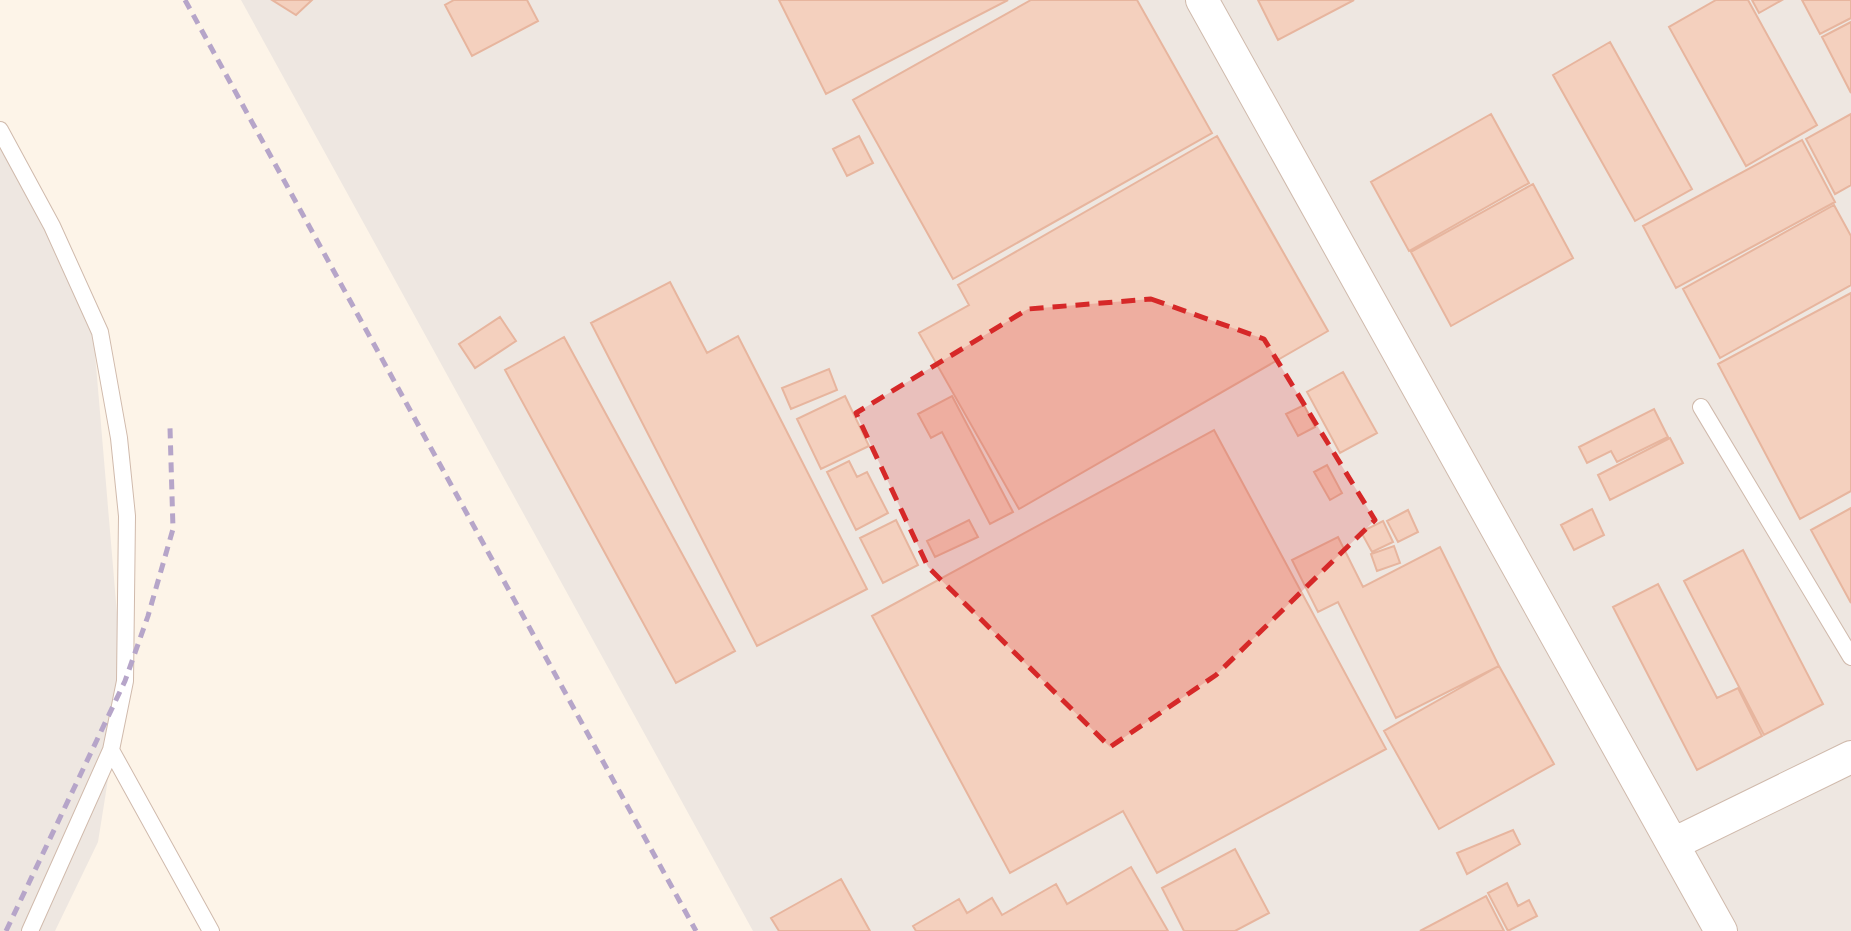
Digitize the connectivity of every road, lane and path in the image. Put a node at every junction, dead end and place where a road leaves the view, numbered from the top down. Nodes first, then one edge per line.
1 (1202, 0) edge
2 (0, 130) edge
3 (1701, 407) dead end
4 (1851, 657) edge
5 (111, 750) junction
6 (1851, 757) edge
7 (1673, 844) junction
8 (30, 931) edge
9 (211, 931) edge
10 (1721, 931) edge

1 - 7 street
2 - 5 lane
3 - 4 lane
5 - 8 lane
5 - 9 lane
6 - 7 street
7 - 10 street

